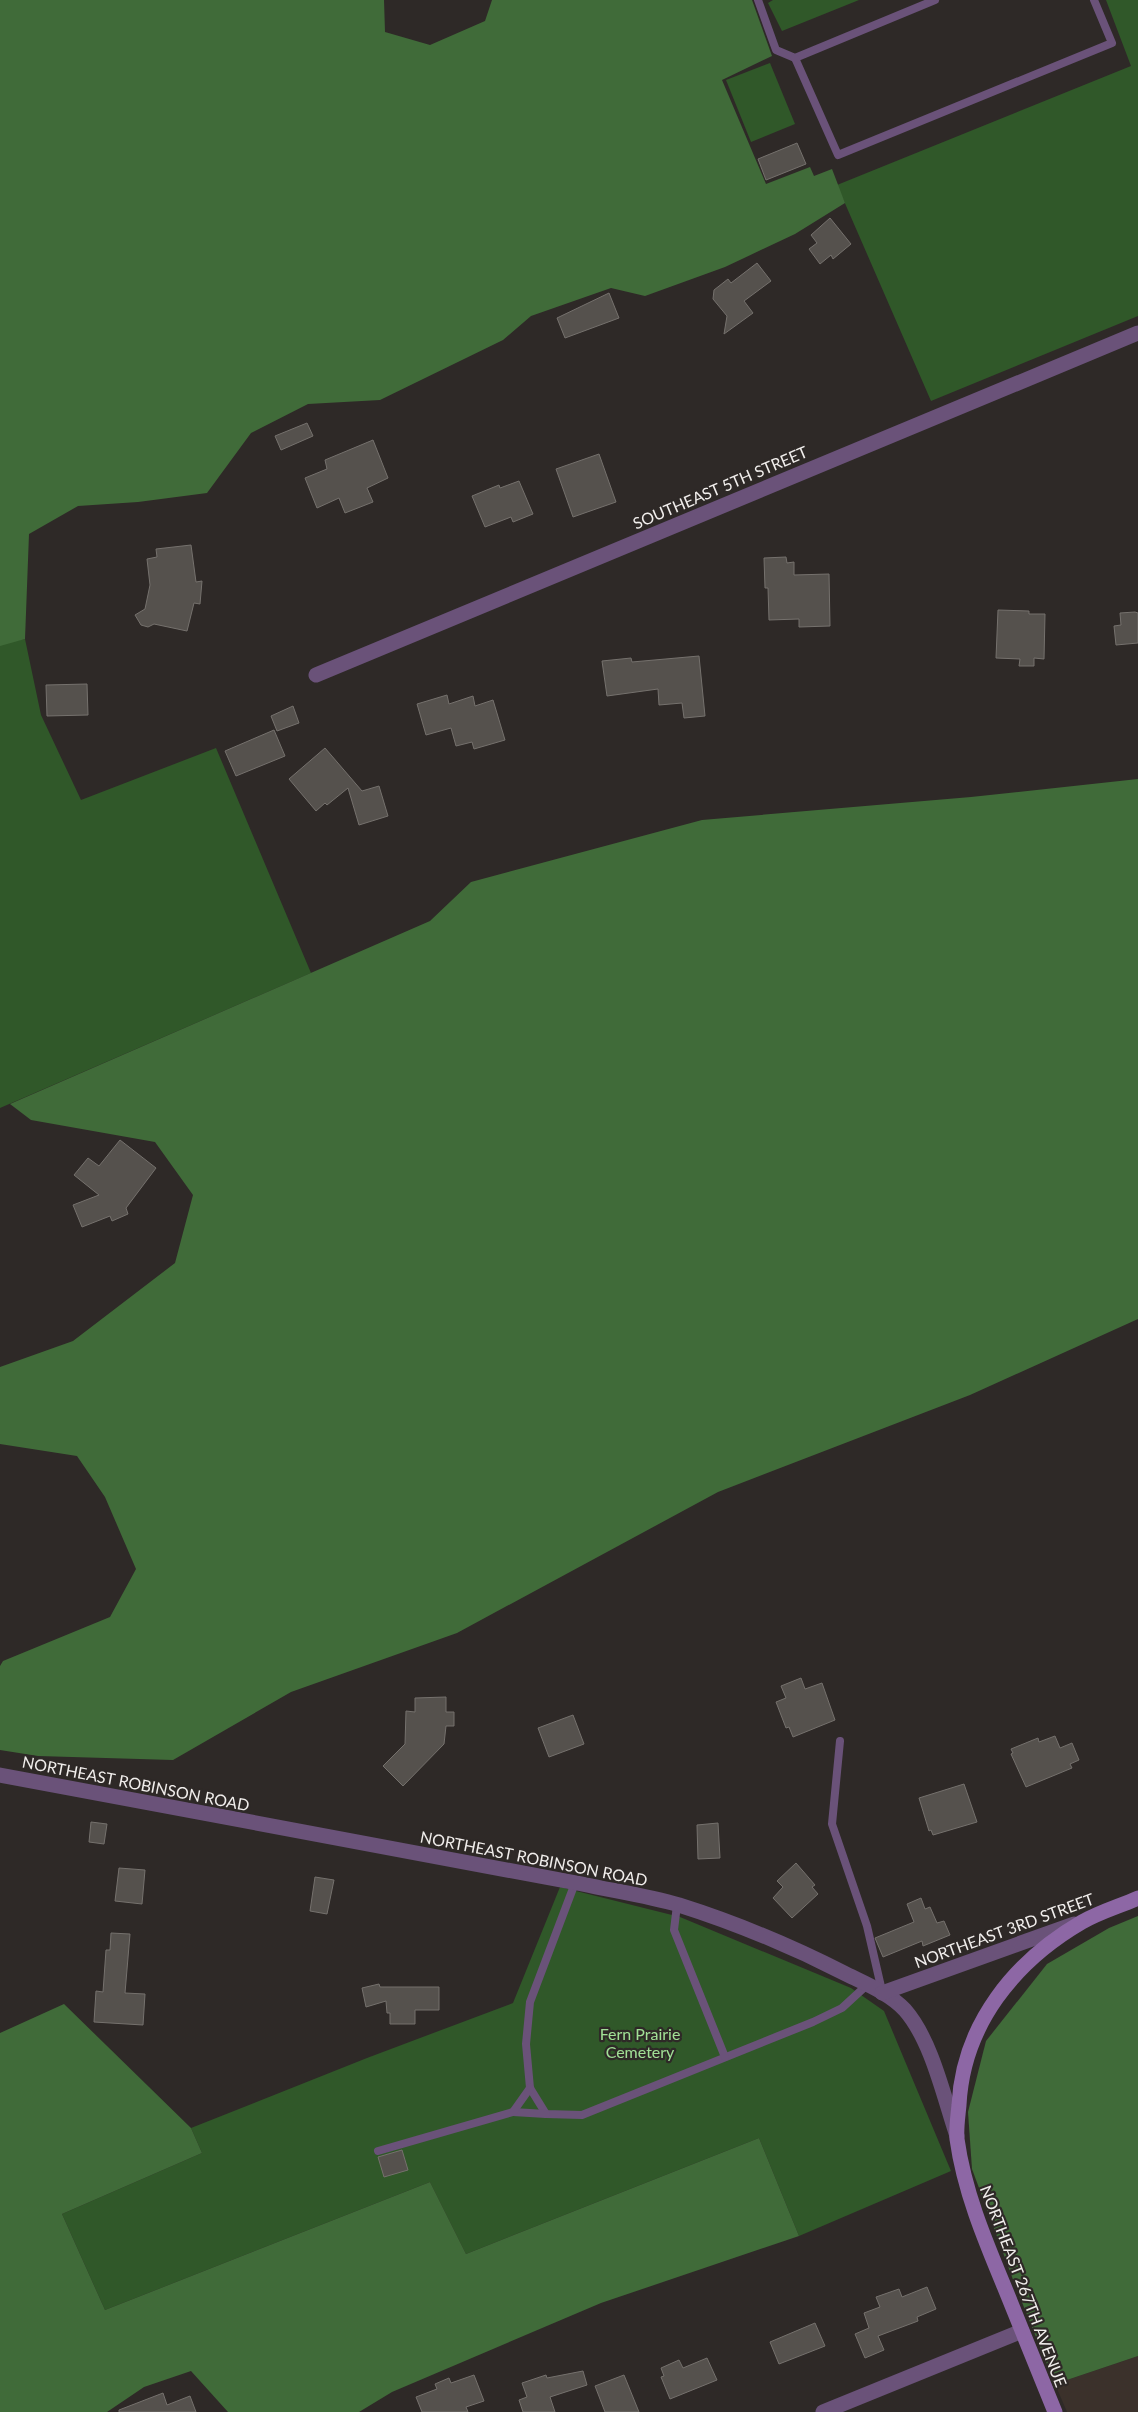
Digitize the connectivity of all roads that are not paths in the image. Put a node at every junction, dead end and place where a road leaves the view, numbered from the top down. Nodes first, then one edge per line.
1 (758, 0) edge
2 (935, 0) edge
3 (1094, 0) edge
4 (796, 58) junction
5 (1138, 333) edge
6 (316, 675) dead end
7 (840, 1741) dead end
8 (0, 1775) edge
9 (575, 1883) junction
10 (1138, 1898) edge
11 (677, 1905) junction
12 (1084, 1921) joint
13 (1024, 1952) junction
14 (867, 1985) junction
15 (882, 1993) junction
16 (725, 2057) junction
17 (530, 2088) junction
18 (512, 2112) junction
19 (546, 2114) junction
20 (957, 2137) junction
21 (378, 2151) dead end
22 (1022, 2331) junction
23 (823, 2412) edge
24 (1055, 2412) edge

1 - 4 lane
2 - 4 lane
3 - 4 lane
5 - 6 street, SOUTHEAST 5TH STREET
7 - 15 lane
8 - 9 street, NORTHEAST ROBINSON ROAD
9 - 11 street, NORTHEAST ROBINSON ROAD
9 - 17 lane
10 - 12 main road, NORTHEAST 3RD STREET
11 - 14 street, NORTHEAST ROBINSON ROAD
11 - 16 lane
12 - 13 main road, NORTHEAST 267TH AVENUE
13 - 15 street, NORTHEAST 3RD STREET
13 - 20 main road, NORTHEAST 267TH AVENUE
14 - 15 street, NORTHEAST ROBINSON ROAD
14 - 16 lane
15 - 20 street, NORTHEAST ROBINSON ROAD
16 - 19 lane
17 - 18 lane
17 - 19 lane
18 - 19 lane
18 - 21 lane
20 - 22 main road, NORTHEAST 267TH AVENUE
22 - 23 street
22 - 24 main road, NORTHEAST 267TH AVENUE

